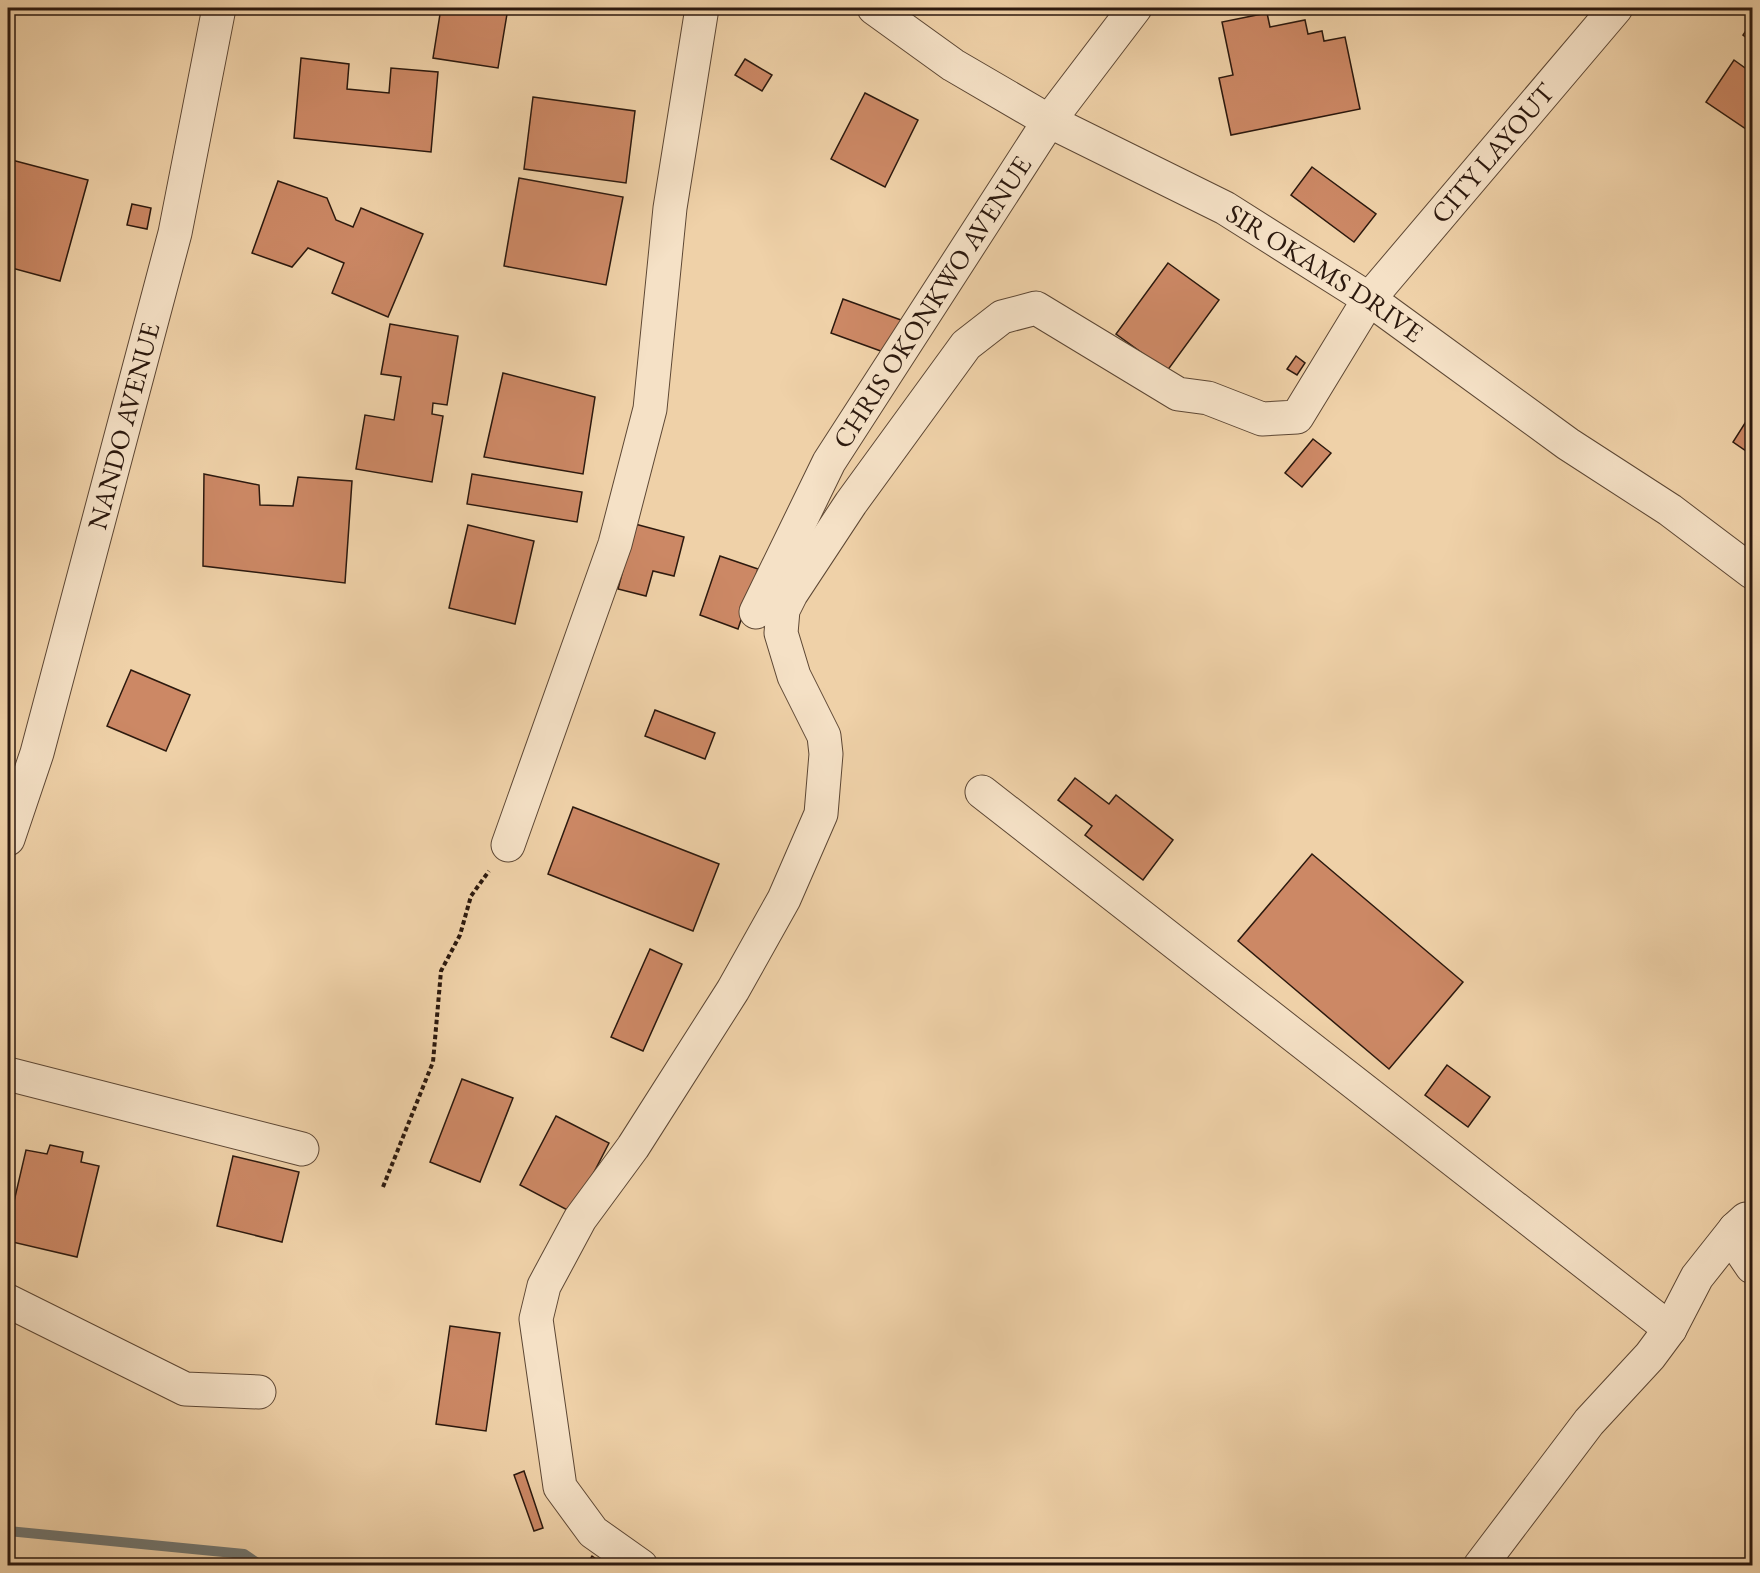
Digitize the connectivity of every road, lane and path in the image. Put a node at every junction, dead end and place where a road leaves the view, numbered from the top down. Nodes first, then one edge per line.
1 (219, 8) edge
2 (702, 8) edge
3 (874, 8) edge
4 (1134, 8) edge
5 (1616, 8) edge
6 (1049, 121) junction
7 (1369, 299) junction
8 (1752, 572) edge
9 (756, 612) dead end
10 (982, 792) dead end
11 (8, 840) edge
12 (508, 844) joint
13 (8, 1074) edge
14 (302, 1149) dead end
15 (383, 1187) dead end
16 (1744, 1222) edge
17 (1752, 1267) edge
18 (8, 1301) edge
19 (1670, 1329) junction
20 (259, 1392) dead end
21 (641, 1566) edge
22 (1480, 1566) edge

1 - 11 street, NANDO AVENUE
2 - 12 street
3 - 6 street, SIR OKAMS DRIVE
4 - 6 street, CHRIS OKONKWO AVENUE
5 - 7 street, CITY LAYOUT
6 - 7 street, SIR OKAMS DRIVE
6 - 9 street, CHRIS OKONKWO AVENUE
7 - 8 street, SIR OKAMS DRIVE
7 - 21 street, CITY LAYOUT
10 - 19 street
12 - 15 path
13 - 14 street
16 - 17 street
16 - 19 street
18 - 20 street
19 - 22 street

